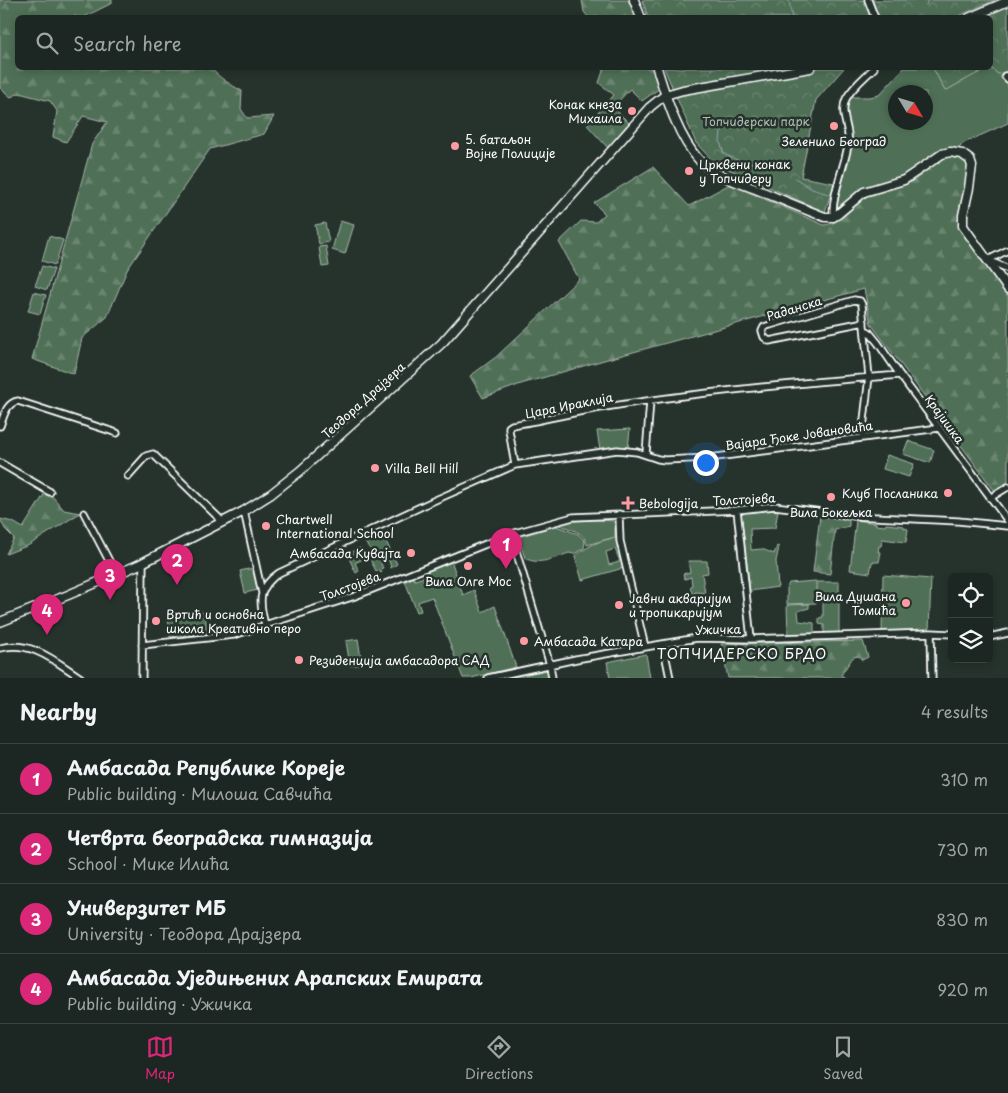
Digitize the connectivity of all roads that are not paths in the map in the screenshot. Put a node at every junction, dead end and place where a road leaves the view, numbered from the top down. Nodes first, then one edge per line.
1 (634, 0) edge
2 (868, 0) edge
3 (1008, 0) edge
4 (640, 15) edge
5 (874, 15) edge
6 (976, 15) edge
7 (658, 70) edge
8 (797, 70) edge
9 (872, 70) edge
10 (665, 95) junction
11 (834, 217) junction
12 (1008, 250) edge
13 (988, 260) junction
14 (1008, 269) edge
15 (1008, 289) edge
16 (864, 322) junction
17 (865, 330) junction
18 (900, 375) junction
19 (869, 377) junction
20 (650, 401) junction
21 (0, 426) edge
22 (939, 428) junction
23 (117, 433) dead end
24 (862, 437) junction
25 (646, 454) junction
26 (0, 463) edge
27 (515, 465) junction
28 (128, 476) dead end
29 (1008, 487) edge
30 (50, 492) dead end
31 (990, 498) junction
32 (737, 510) junction
33 (244, 511) junction
34 (84, 513) dead end
35 (619, 514) junction
36 (1008, 521) edge
37 (223, 522) junction
38 (1008, 526) edge
39 (511, 534) junction
40 (143, 562) junction
41 (116, 574) junction
42 (262, 593) junction
43 (0, 622) edge
44 (265, 625) junction
45 (931, 632) junction
46 (1008, 633) edge
47 (948, 634) edge
48 (993, 636) edge
49 (751, 639) junction
50 (663, 644) junction
51 (142, 645) junction
52 (2, 647) edge
53 (645, 647) junction
54 (550, 665) junction
55 (81, 678) edge
56 (142, 678) edge
57 (488, 678) edge
58 (552, 678) edge
59 (670, 678) edge
60 (932, 678) edge

1 - 4 main road
2 - 5 street
3 - 6 main road
7 - 10 main road
8 - 10 main road
9 - 11 street
10 - 11 main road
10 - 33 main road, Теодора Драјзера
11 - 13 main road
12 - 13 street
13 - 14 street
13 - 15 main road
16 - 16 street, Раданска
16 - 17 street, Раданска
17 - 18 street, Крајишка
17 - 19 street, Раданска
18 - 19 street, Цара Ираклија
18 - 22 street, Крајишка
19 - 20 street, Цара Ираклија
19 - 24 street, Раданска
20 - 25 street
20 - 27 street, Цара Ираклија
21 - 23 street
22 - 24 street, Вајара Ђоке Јовановића
22 - 31 street, Крајишка
24 - 25 street, Вајара Ђоке Јовановића
25 - 27 street, Вајара Ђоке Јовановића
26 - 30 street
27 - 42 street
28 - 37 street
29 - 31 street
31 - 36 street, Крајишка
32 - 35 street, Толстојева
32 - 38 street, Толстојева
32 - 49 street
33 - 37 main road, Теодора Драјзера
33 - 42 street
34 - 41 street
35 - 39 street, Толстојева
35 - 53 street
37 - 40 main road, Теодора Драјзера
39 - 44 street, Толстојева
39 - 54 street
40 - 41 main road, Теодора Драјзера
40 - 51 street
41 - 43 main road, Теодора Драјзера
42 - 44 street
44 - 51 street, Толстојева
45 - 47 street, Ужичка
45 - 49 street, Ужичка
45 - 60 street
46 - 48 street
49 - 50 street, Ужичка
50 - 53 street, Ужичка
50 - 59 street
51 - 56 street
52 - 55 street
53 - 54 street, Ужичка
54 - 57 street, Ужичка
54 - 58 street

